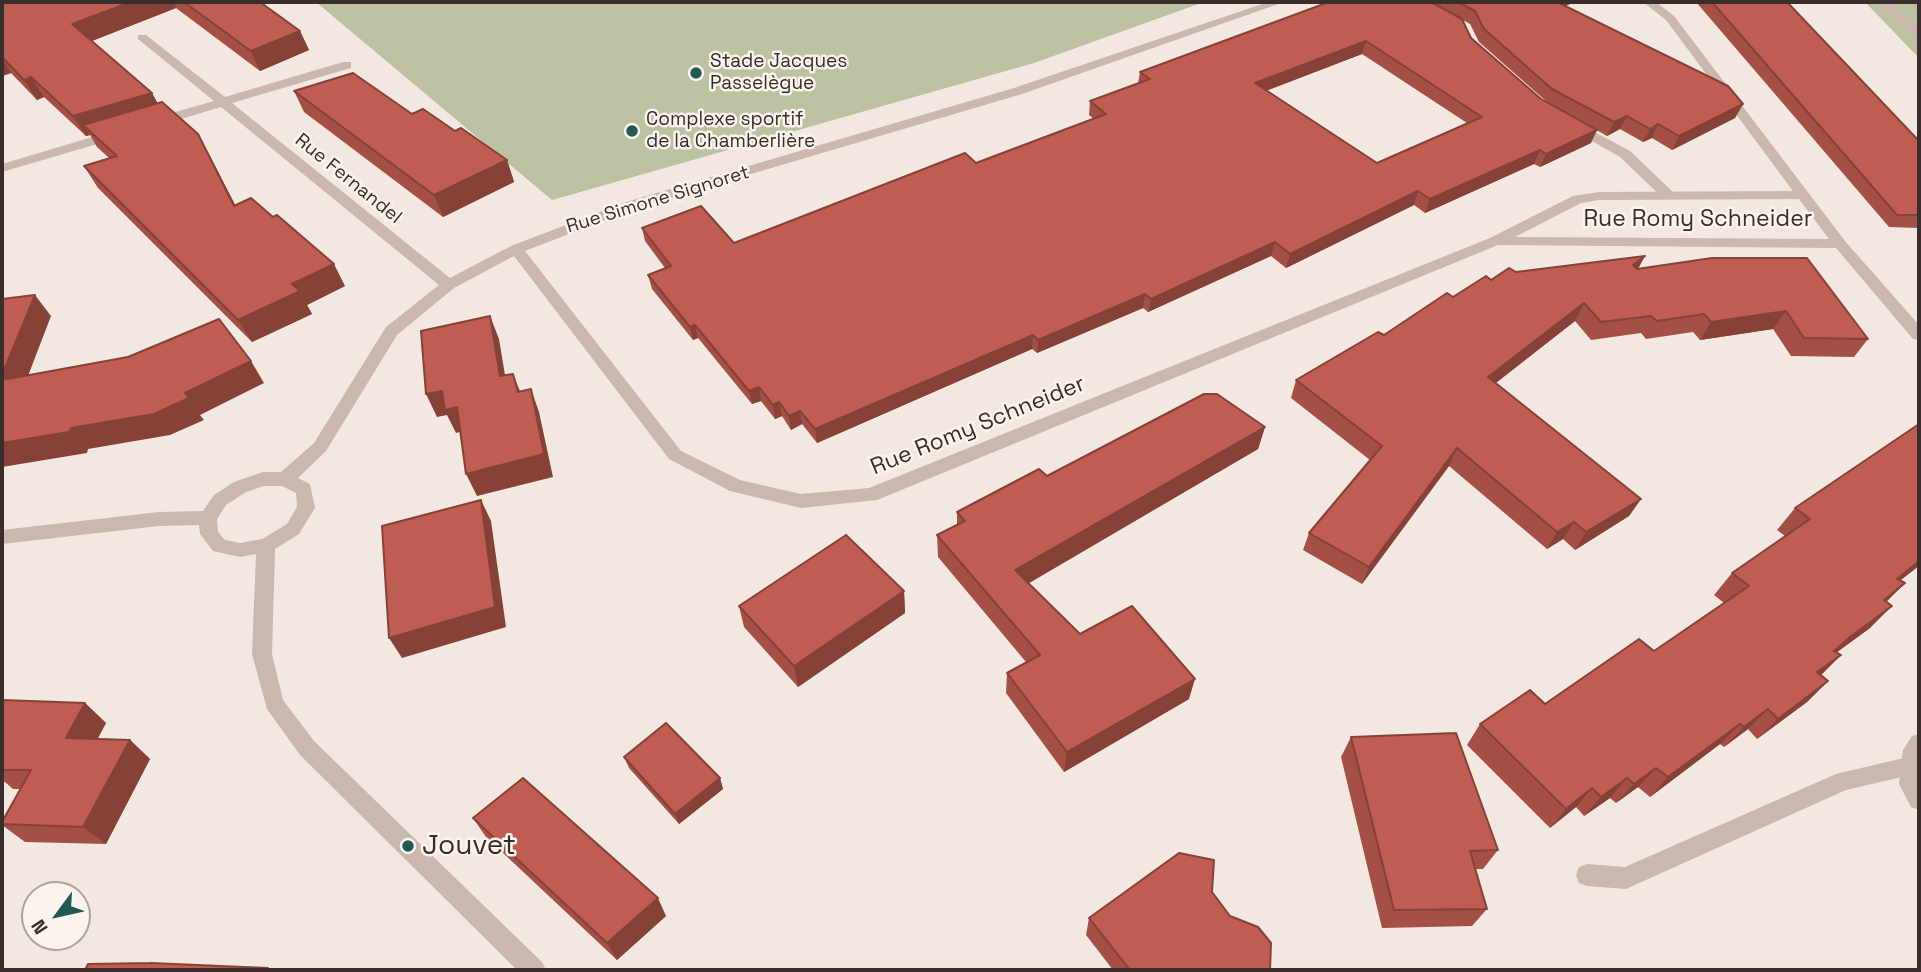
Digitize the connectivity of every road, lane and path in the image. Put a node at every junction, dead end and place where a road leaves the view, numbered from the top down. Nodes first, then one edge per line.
1 (1278, 2) edge
2 (1649, 2) edge
3 (1884, 2) edge
4 (1897, 15) junction
5 (1919, 21) edge
6 (1919, 36) edge
7 (142, 37) dead end
8 (347, 65) dead end
9 (223, 102) junction
10 (1565, 120) edge
11 (2, 168) edge
12 (1804, 195) junction
13 (1669, 196) junction
14 (1495, 241) junction
15 (1840, 244) junction
16 (516, 249) junction
17 (449, 285) junction
18 (1919, 335) edge
19 (285, 479) junction
20 (208, 518) junction
21 (2, 537) edge
22 (266, 545) junction
23 (1919, 743) edge
24 (1912, 766) junction
25 (1919, 800) edge
26 (1587, 875) dead end
27 (534, 970) edge

1 - 16 street, Rue Simone Signoret
2 - 12 street, Rue Romy Schneider
3 - 4 street
4 - 5 street
4 - 6 street
7 - 9 street, Rue Fernandel
8 - 9 street
9 - 11 street
9 - 17 street, Rue Fernandel
10 - 13 street
12 - 13 street, Rue Romy Schneider
12 - 15 street, Rue Romy Schneider
13 - 14 street, Rue Romy Schneider
14 - 15 street, Rue Romy Schneider
14 - 16 street, Rue Romy Schneider
15 - 18 street
16 - 17 street, Rue Simone Signoret
17 - 19 street, Rue Simone Signoret
19 - 20 street
19 - 22 street
20 - 21 street
20 - 22 street
22 - 27 street
23 - 24 street
24 - 25 street
24 - 26 street

